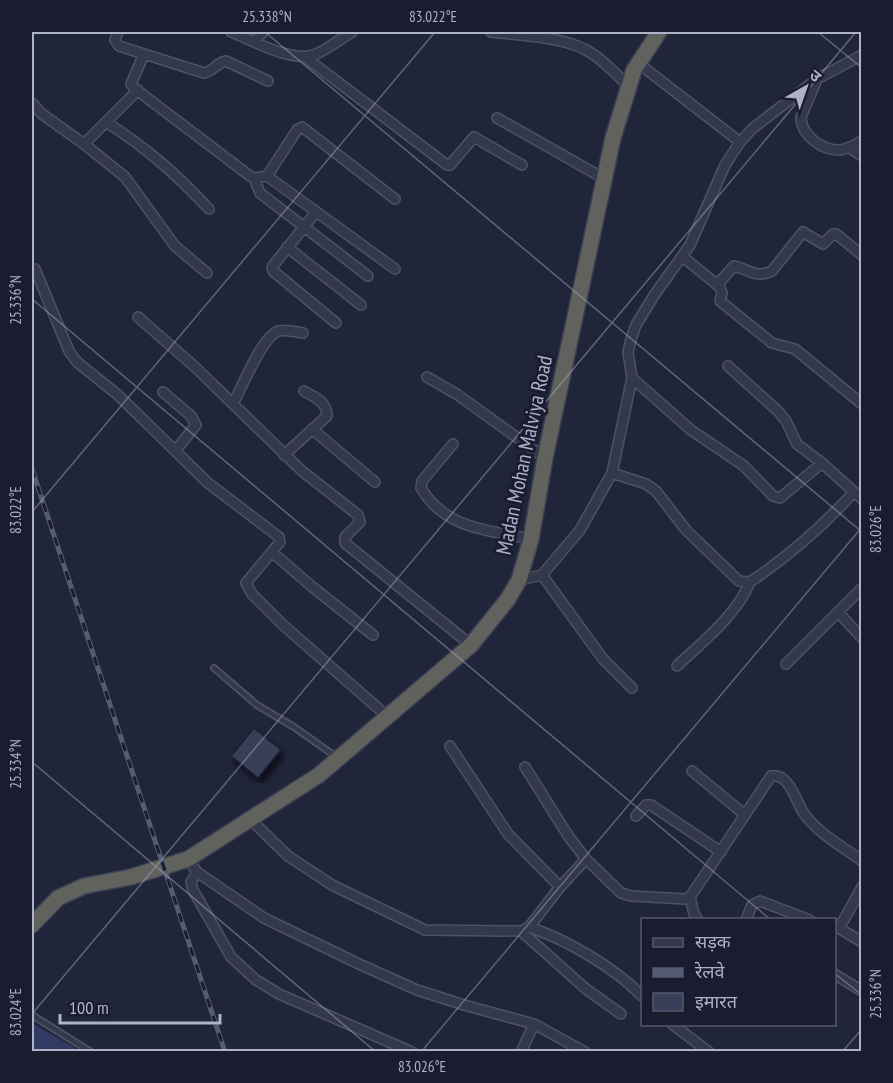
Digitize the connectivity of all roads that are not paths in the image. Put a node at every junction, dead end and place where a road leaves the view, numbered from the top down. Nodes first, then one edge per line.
1 (118, 32) edge
2 (231, 32) edge
3 (263, 32) edge
4 (352, 32) edge
5 (491, 32) edge
6 (659, 32) edge
7 (255, 41) junction
8 (144, 54) junction
9 (861, 55) edge
10 (305, 57) junction
11 (638, 63) junction
12 (817, 79) junction
13 (267, 81) dead end
14 (628, 85) junction
15 (138, 90) junction
16 (32, 103) edge
17 (497, 118) dead end
18 (106, 122) junction
19 (861, 141) edge
20 (740, 142) junction
21 (84, 144) junction
22 (850, 148) junction
23 (861, 156) edge
24 (522, 165) dead end
25 (267, 176) junction
26 (254, 178) junction
27 (603, 178) junction
28 (396, 199) dead end
29 (209, 209) dead end
30 (316, 213) junction
31 (304, 226) junction
32 (287, 247) junction
33 (861, 255) edge
34 (683, 257) junction
35 (35, 269) dead end
36 (395, 269) dead end
37 (207, 273) dead end
38 (368, 276) dead end
39 (717, 285) junction
40 (360, 306) dead end
41 (138, 317) dead end
42 (336, 323) dead end
43 (303, 333) dead end
44 (728, 366) dead end
45 (427, 377) dead end
46 (632, 378) junction
47 (163, 392) dead end
48 (304, 392) dead end
49 (233, 404) junction
50 (861, 404) edge
51 (312, 429) junction
52 (453, 444) dead end
53 (176, 450) junction
54 (284, 455) junction
55 (545, 458) junction
56 (822, 463) junction
57 (612, 473) junction
58 (375, 482) dead end
59 (858, 496) edge
60 (531, 539) junction
61 (272, 552) junction
62 (542, 575) junction
63 (519, 579) junction
64 (750, 582) junction
65 (861, 588) edge
66 (838, 612) junction
67 (373, 634) dead end
68 (861, 638) edge
69 (471, 645) junction
70 (786, 664) dead end
71 (676, 666) dead end
72 (213, 668) dead end
73 (632, 688) dead end
74 (387, 716) junction
75 (450, 746) dead end
76 (338, 758) junction
77 (525, 767) dead end
78 (692, 771) dead end
79 (745, 815) junction
80 (636, 816) dead end
81 (250, 819) junction
82 (721, 852) junction
83 (586, 859) junction
84 (861, 861) edge
85 (193, 866) junction
86 (560, 887) junction
87 (861, 887) edge
88 (690, 897) junction
89 (697, 918) edge
90 (747, 918) edge
91 (805, 918) edge
92 (32, 925) edge
93 (836, 927) edge
94 (525, 929) junction
95 (861, 942) edge
96 (836, 975) edge
97 (861, 991) edge
98 (641, 995) edge
99 (621, 1014) dead end
100 (32, 1015) edge
101 (534, 1024) junction
102 (675, 1026) edge
103 (91, 1052) edge
104 (412, 1052) edge
105 (521, 1052) edge
106 (585, 1052) edge
107 (709, 1052) edge

1 - 8 street
2 - 7 street
3 - 7 street
4 - 10 street
5 - 14 street
6 - 11 highway, Madan Mohan Malviya Road
7 - 10 street
8 - 13 street
8 - 15 street
9 - 12 street
10 - 24 street
11 - 14 highway, Madan Mohan Malviya Road
11 - 20 street
12 - 20 street
12 - 22 street
14 - 27 highway, Madan Mohan Malviya Road
15 - 18 street
15 - 26 street
16 - 21 street
17 - 27 street
18 - 21 street
18 - 29 street
19 - 22 street
20 - 34 street
21 - 37 street
22 - 23 street
25 - 26 street
25 - 28 street
25 - 30 street
26 - 31 street
27 - 55 highway, Madan Mohan Malviya Road
30 - 31 street
30 - 36 street
31 - 32 street
31 - 38 street
32 - 40 street
32 - 42 street
33 - 39 street
34 - 39 street
34 - 46 street
35 - 53 street
39 - 50 street
41 - 49 street
43 - 49 street
44 - 56 street
45 - 55 street
46 - 56 street
46 - 57 street
47 - 53 street
48 - 51 street
49 - 54 street
51 - 54 street
51 - 58 street
52 - 60 street
53 - 61 street
54 - 69 street
55 - 60 highway, Madan Mohan Malviya Road
56 - 59 street
57 - 62 street
57 - 64 street
59 - 64 street
60 - 63 highway, Madan Mohan Malviya Road
61 - 67 street
61 - 74 street
62 - 63 street
62 - 73 street
63 - 69 highway, Madan Mohan Malviya Road
64 - 71 street
65 - 66 street
66 - 68 street
66 - 70 street
69 - 74 highway, Madan Mohan Malviya Road
72 - 76 lane
74 - 76 highway, Madan Mohan Malviya Road
75 - 86 street
76 - 81 highway, Madan Mohan Malviya Road
77 - 83 street
78 - 79 street
79 - 82 street
79 - 84 street
80 - 82 street
81 - 85 highway, Madan Mohan Malviya Road
81 - 94 street
82 - 88 street
83 - 86 street
83 - 88 street
85 - 92 highway, Madan Mohan Malviya Road
85 - 101 street
85 - 104 street
86 - 94 street
87 - 93 street
88 - 89 street
90 - 91 street
93 - 95 street
94 - 98 street
94 - 99 street
96 - 97 street
100 - 103 lane
101 - 105 street
101 - 106 street
102 - 107 street

